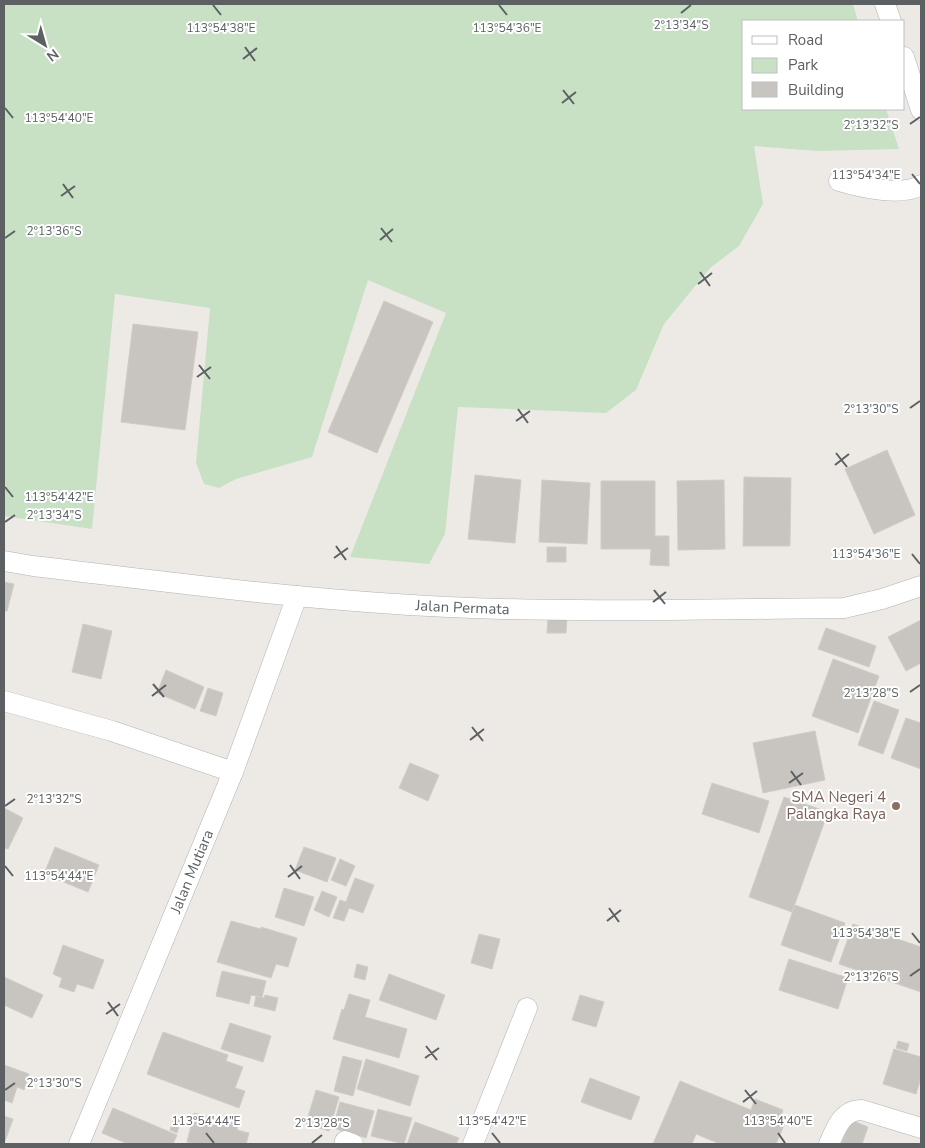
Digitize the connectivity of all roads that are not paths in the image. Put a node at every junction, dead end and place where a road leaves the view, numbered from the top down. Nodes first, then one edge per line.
1 (885, 4) edge
2 (891, 20) edge
3 (905, 59) edge
4 (921, 110) edge
5 (839, 181) dead end
6 (921, 185) edge
7 (4, 561) edge
8 (921, 586) edge
9 (297, 596) junction
10 (4, 701) edge
11 (233, 772) junction
12 (527, 1008) dead end
13 (921, 1128) edge
14 (79, 1144) edge
15 (472, 1144) edge
16 (829, 1144) edge

1 - 2 street
3 - 4 street
5 - 6 street
7 - 9 street, Jalan Permata
8 - 9 street, Jalan Permata
9 - 11 street, Jalan Mutiara
10 - 11 street
11 - 14 street, Jalan Mutiara
12 - 15 street
13 - 16 street

